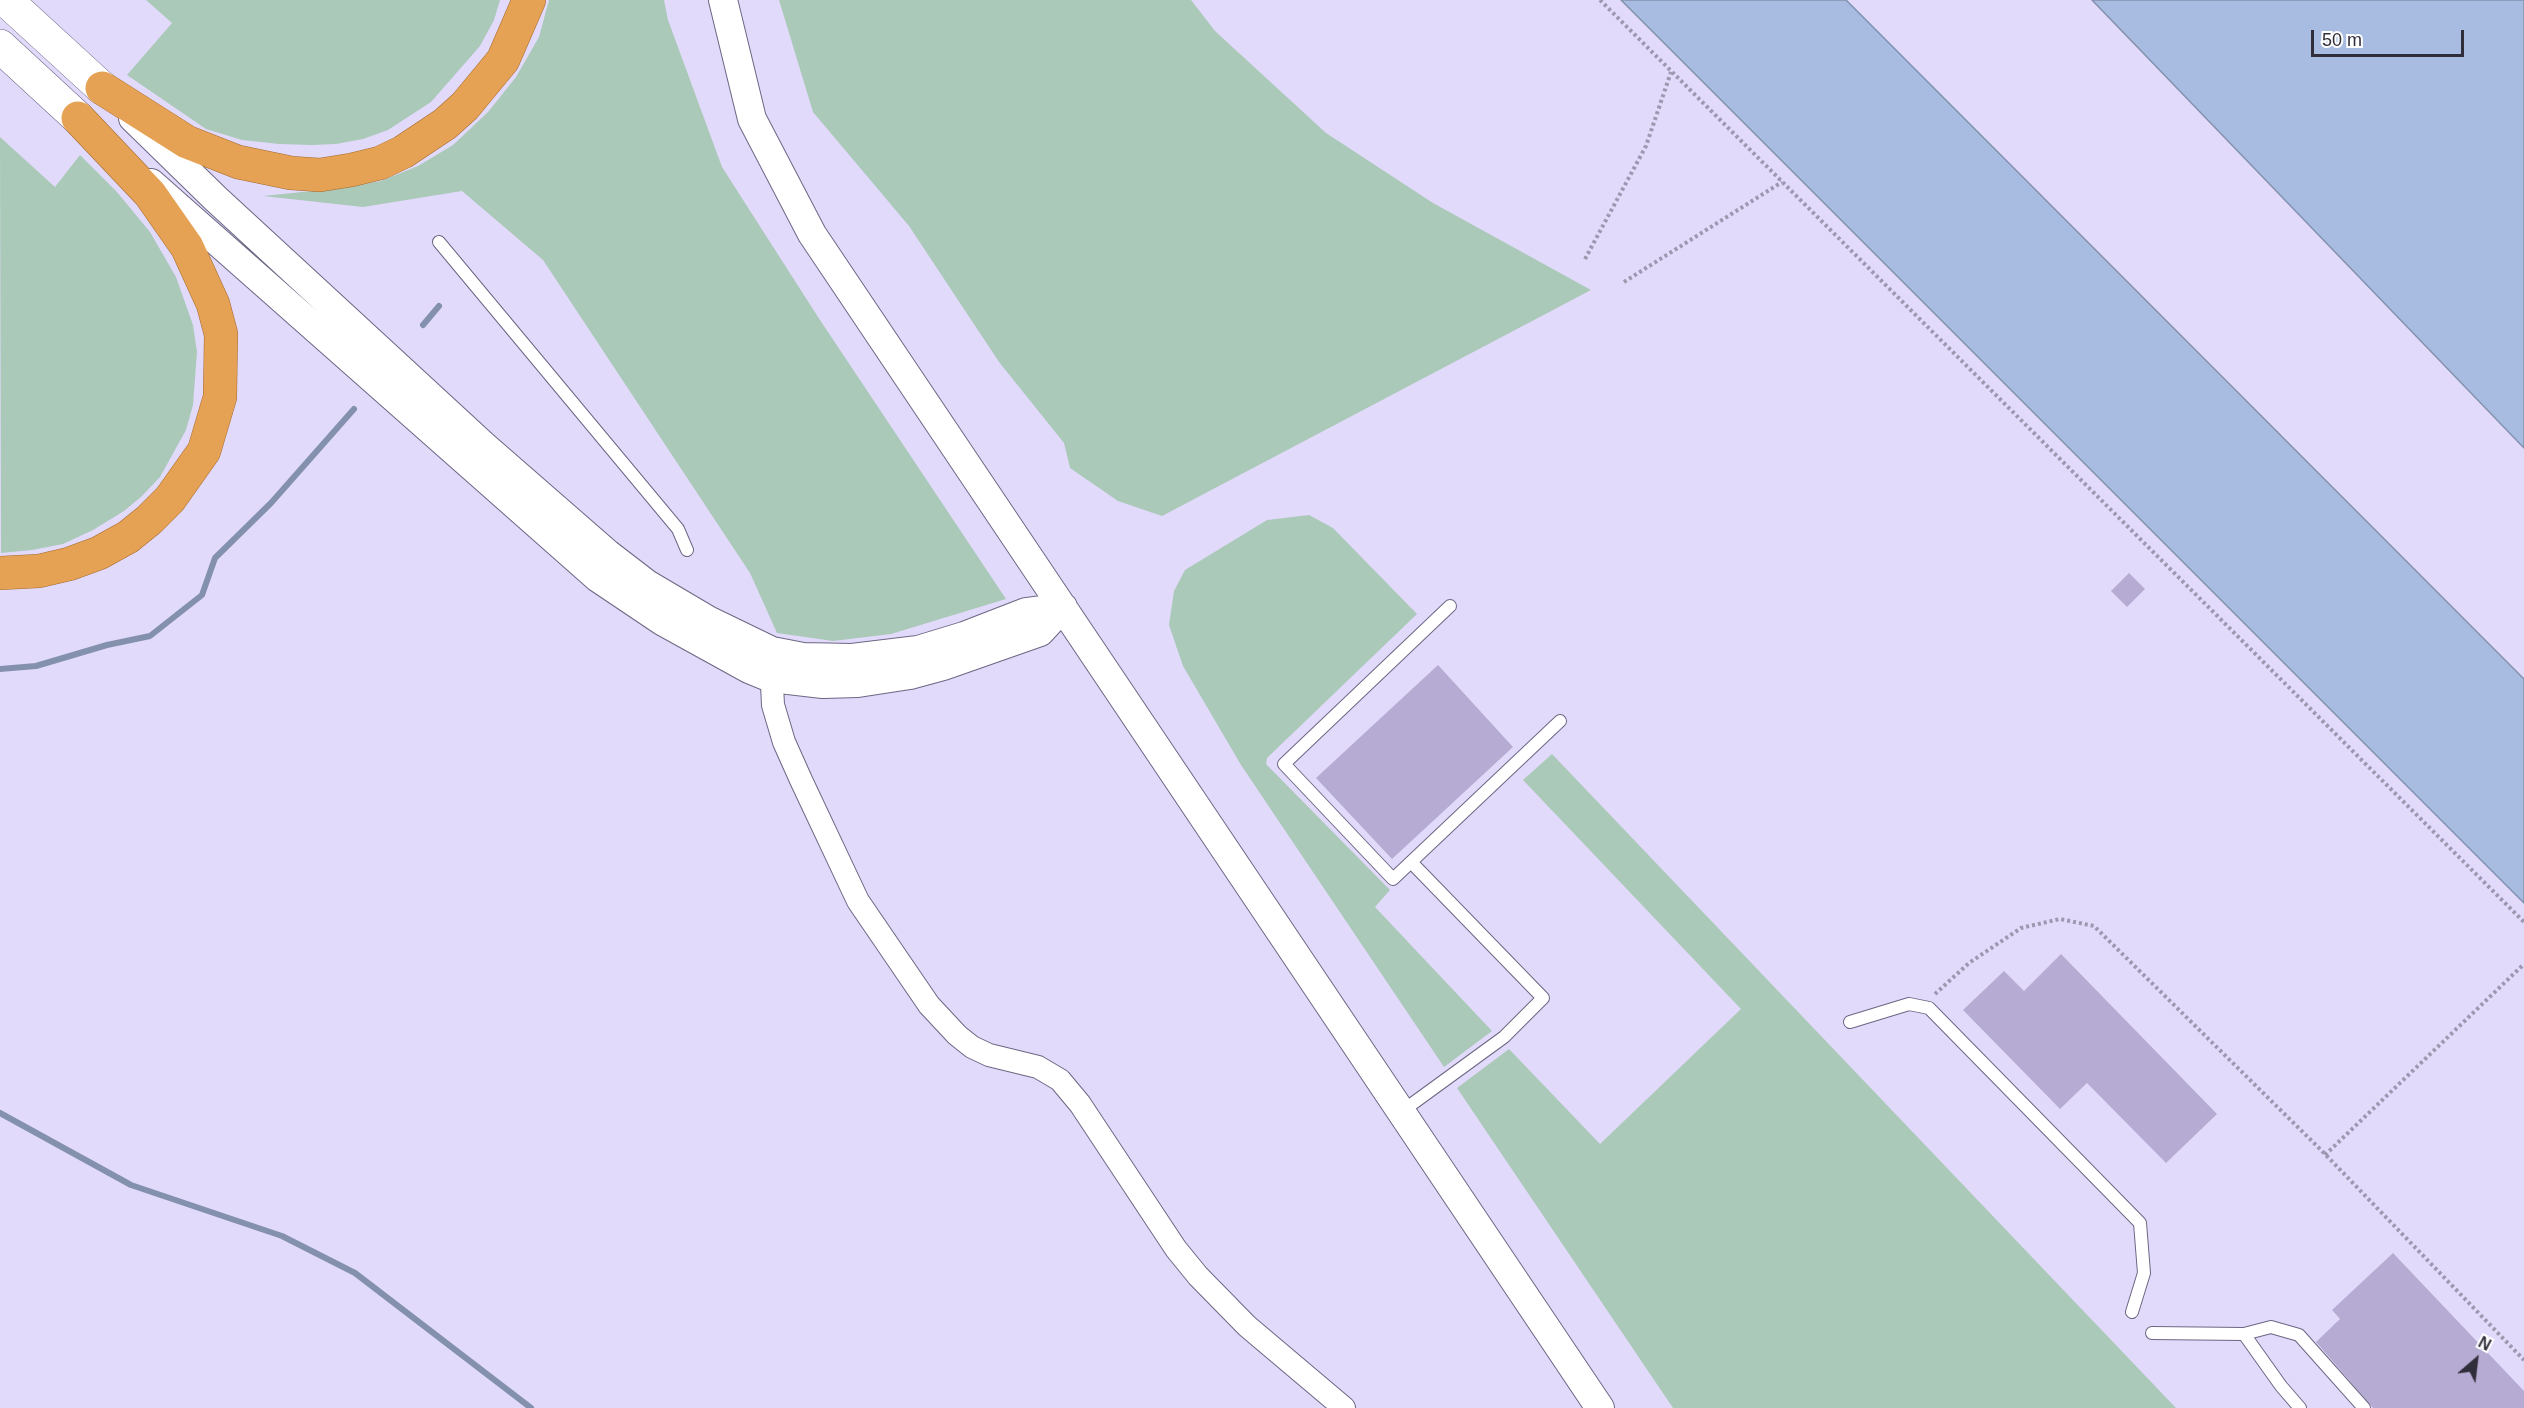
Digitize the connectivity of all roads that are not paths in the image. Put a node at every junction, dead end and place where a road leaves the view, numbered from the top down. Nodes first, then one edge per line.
1 (6, 0) edge
2 (529, 0) edge
3 (723, 0) edge
4 (0, 46) edge
5 (102, 88) junction
6 (78, 118) junction
7 (439, 242) dead end
8 (687, 550) dead end
9 (0, 573) edge
10 (1450, 606) dead end
11 (1063, 607) junction
12 (771, 665) junction
13 (1560, 720) dead end
14 (1411, 862) junction
15 (1850, 1022) dead end
16 (1401, 1112) junction
17 (2132, 1312) dead end
18 (2152, 1333) dead end
19 (2244, 1334) junction
20 (1344, 1408) edge
21 (1600, 1408) edge
22 (2300, 1408) edge
23 (2364, 1408) edge

1 - 5 main road
2 - 5 highway
3 - 11 street
4 - 6 main road
5 - 12 street
6 - 9 highway
6 - 12 street
7 - 8 lane
10 - 14 lane
11 - 12 street
11 - 16 street
12 - 20 street
13 - 14 lane
14 - 16 lane
15 - 17 lane
16 - 21 street
18 - 19 lane
19 - 22 lane
19 - 23 lane

